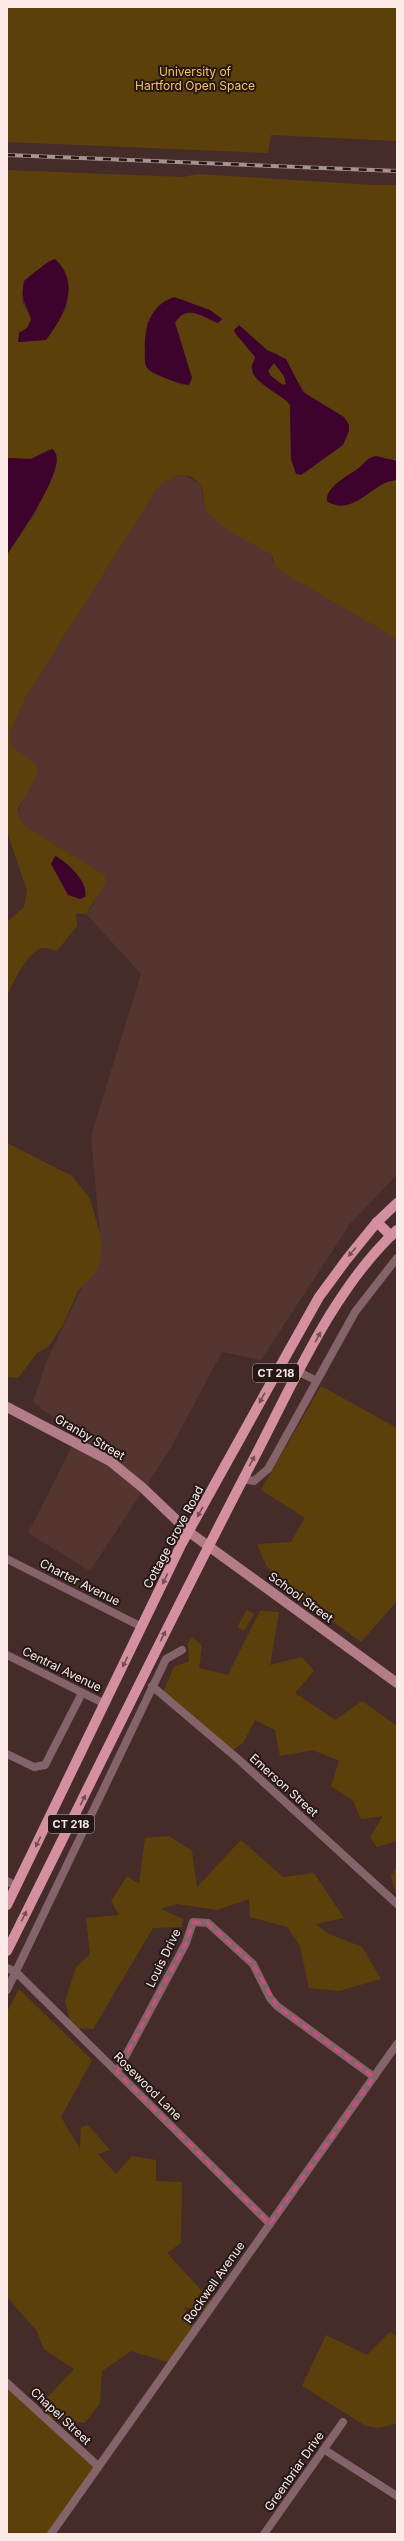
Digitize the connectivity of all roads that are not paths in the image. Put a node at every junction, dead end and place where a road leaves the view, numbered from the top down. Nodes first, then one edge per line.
1 (397, 1203) edge
2 (377, 1222) junction
3 (394, 1233) edge
4 (397, 1258) edge
5 (299, 1372) junction
6 (315, 1380) junction
7 (7, 1407) edge
8 (243, 1479) junction
9 (189, 1532) junction
10 (208, 1545) junction
11 (7, 1559) edge
12 (142, 1627) junction
13 (182, 1650) dead end
14 (7, 1655) edge
15 (396, 1680) edge
16 (152, 1686) junction
17 (82, 1693) junction
18 (106, 1704) junction
19 (7, 1754) edge
20 (7, 1881) edge
21 (16, 1886) junction
22 (397, 1904) edge
23 (7, 1905) edge
24 (7, 1951) edge
25 (7, 1968) edge
26 (16, 1972) junction
27 (7, 1990) edge
28 (397, 2044) edge
29 (117, 2072) junction
30 (374, 2077) junction
31 (270, 2224) junction
32 (7, 2382) edge
33 (343, 2422) dead end
34 (325, 2450) junction
35 (98, 2466) junction
36 (397, 2496) edge
37 (51, 2534) edge
38 (264, 2534) edge

1 - 2 main road, Cottage Grove Road / CT 218
2 - 3 main road
2 -> 9 main road, Cottage Grove Road / CT 218
5 -> 3 main road, CT 218
4 - 6 street
5 - 6 street
8 -> 5 main road, CT 218
6 - 8 street
7 - 9 main road, Granby Street
8 - 10 main road, CT 218
9 - 10 main road, School Street
9 -> 12 main road, Cottage Grove Road / CT 218
10 - 15 main road, School Street
24 -> 10 main road, CT 218
11 - 12 street, Charter Avenue
12 -> 18 main road, Cottage Grove Road / CT 218
13 - 16 street
14 - 17 street, Central Avenue
16 - 22 street, Emerson Street
16 - 26 street
17 - 18 street, Central Avenue
17 - 19 street
18 -> 21 main road, Cottage Grove Road / CT 218
20 - 21 street
21 - 23 main road, Cottage Grove Road / CT 218
25 - 26 street, Rosewood Lane
26 - 27 street
26 - 29 street, Rosewood Lane
28 - 30 street, Rockwell Avenue
29 - 30 street, Louis Drive
29 - 31 street, Rosewood Lane
30 - 31 street, Rockwell Avenue
31 - 35 street, Rockwell Avenue
32 - 35 street, Chapel Street
33 - 34 street, Greenbriar Drive
34 - 36 street
34 - 38 street, Greenbriar Drive
35 - 37 street, Rockwell Avenue

